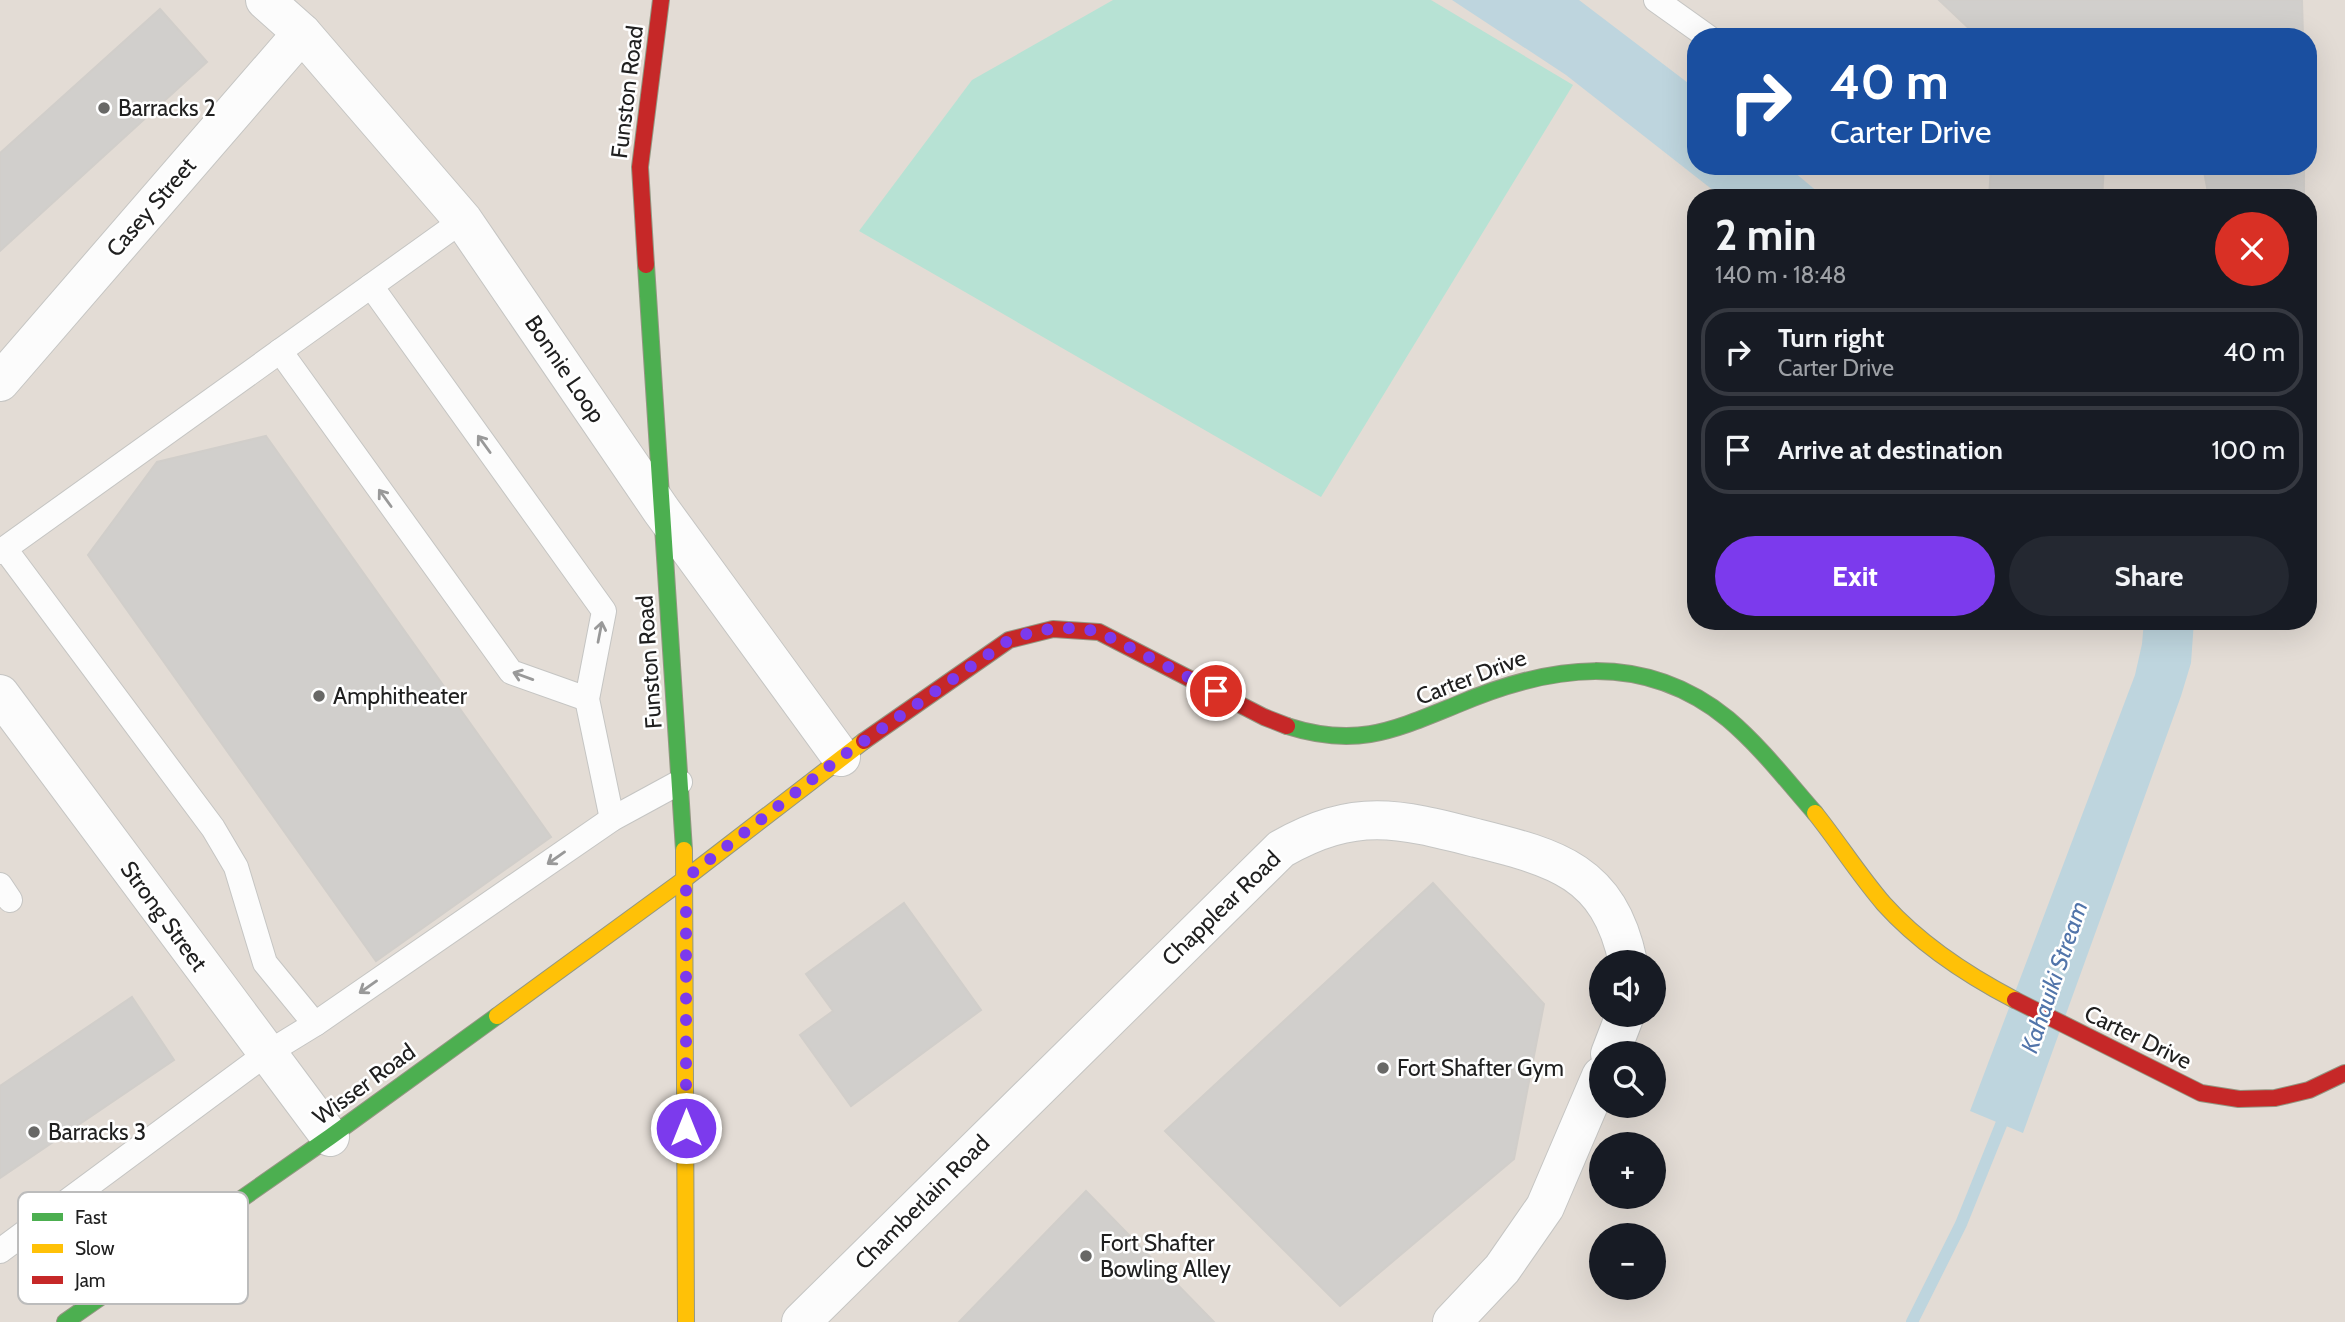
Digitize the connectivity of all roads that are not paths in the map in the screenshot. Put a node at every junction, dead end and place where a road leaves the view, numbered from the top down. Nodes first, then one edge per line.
1 (265, 0) edge
2 (661, 0) edge
3 (1656, 0) edge
4 (1696, 28) edge
5 (302, 33) junction
6 (463, 220) junction
7 (371, 286) junction
8 (280, 351) junction
9 (0, 382) edge
10 (661, 510) junction
11 (2, 551) edge
12 (0, 694) edge
13 (587, 699) junction
14 (841, 757) junction
15 (680, 782) junction
16 (612, 819) junction
17 (686, 878) junction
18 (1625, 950) edge
19 (315, 1024) junction
20 (266, 1054) junction
21 (2345, 1073) edge
22 (1044, 1082) joint
23 (1589, 1105) edge
24 (330, 1138) junction
25 (80, 1192) edge
26 (248, 1195) edge
27 (18, 1238) edge
28 (0, 1251) edge
29 (91, 1304) edge
30 (65, 1322) edge
31 (687, 1322) edge
32 (801, 1322) edge
33 (1452, 1322) edge

1 - 5 street, Bonnie Loop
2 - 10 street, Funston Road
3 - 4 lane
5 - 6 street, Bonnie Loop
5 - 9 street, Casey Street
6 - 7 lane
6 - 10 street, Bonnie Loop
7 - 8 lane
13 -> 7 lane
8 - 11 lane
13 -> 8 lane
10 - 14 street, Bonnie Loop
10 - 15 street, Funston Road
11 - 19 lane
12 - 20 street, Strong Street
13 - 16 lane
14 - 17 street, Carter Drive
14 - 21 street, Carter Drive
15 - 16 lane
15 - 17 street, Funston Road
16 -> 19 lane
17 - 24 street, Wisser Road
17 - 31 street, Funston Road
18 - 22 street, Chapplear Road
19 - 20 lane
20 - 24 street, Strong Street
20 - 25 lane
22 - 32 street, Chamberlain Road
23 - 33 street
24 - 26 street, Wisser Road
27 - 28 lane
29 - 30 street, Wisser Road

